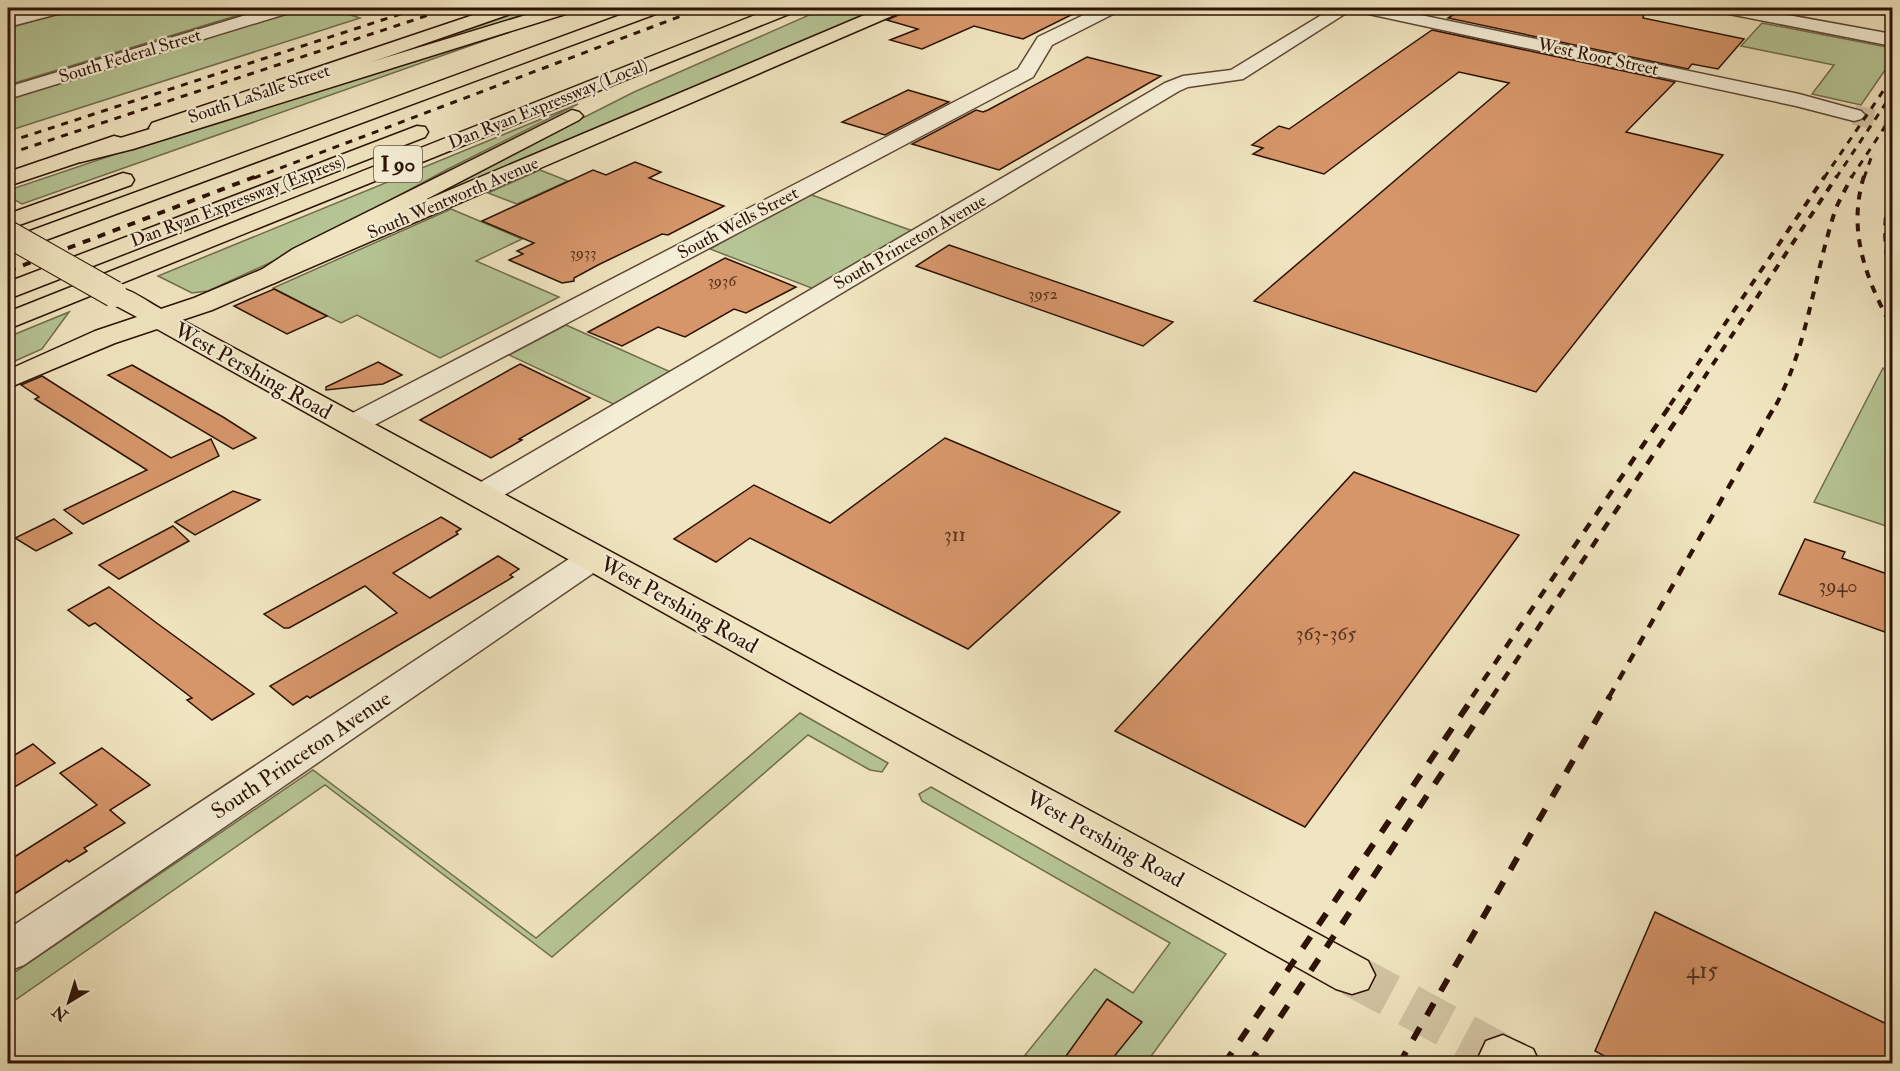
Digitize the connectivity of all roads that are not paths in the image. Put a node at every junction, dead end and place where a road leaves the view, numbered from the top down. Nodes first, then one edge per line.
1 (59, 8) edge
2 (286, 8) edge
3 (510, 8) edge
4 (566, 8) edge
5 (604, 8) edge
6 (655, 8) edge
7 (738, 8) edge
8 (788, 8) edge
9 (810, 8) edge
10 (895, 8) edge
11 (1112, 8) edge
12 (1345, 8) edge
13 (1364, 8) edge
14 (1724, 8) edge
15 (1409, 12) edge
16 (8, 22) edge
17 (1892, 40) edge
18 (572, 72) dead end
19 (8, 93) edge
20 (357, 96) dead end
21 (1856, 113) tunnel mouth
22 (440, 123) dead end
23 (81, 155) junction
24 (143, 173) dead end
25 (8, 179) edge
26 (8, 222) edge
27 (8, 234) edge
28 (8, 247) edge
29 (264, 279) junction
30 (8, 291) edge
31 (160, 319) junction
32 (8, 321) edge
33 (8, 380) edge
34 (352, 425) junction
35 (480, 496) junction
36 (593, 558) junction
37 (8, 952) edge
38 (1352, 975) tunnel mouth

1 - 16 street
2 - 19 street, South Federal Street
3 - 23 main road, South LaSalle Street
4 - 23 main road
5 - 20 main road
6 - 28 main road, Dan Ryan Expressway (Express) / I 90
7 - 18 main road
8 - 32 main road, Dan Ryan Expressway (Local) / I 90
9 - 29 main road
10 - 29 main road, South Wentworth Avenue
11 - 34 street, South Wells Street
12 - 35 street, South Princeton Avenue
13 - 15 street, West Root Street
14 - 17 street
15 - 21 street, West Root Street
22 - 30 main road, Dan Ryan Expressway (Express) / I 90
23 - 25 main road, South LaSalle Street
24 - 26 main road
27 - 31 main road, West Pershing Road, bridge
29 - 31 main road, South Wentworth Avenue
31 - 33 main road, South Wentworth Avenue
31 - 34 main road, West Pershing Road
34 - 35 main road, West Pershing Road
35 - 36 main road, West Pershing Road
36 - 37 street, South Princeton Avenue
36 - 38 main road, West Pershing Road

